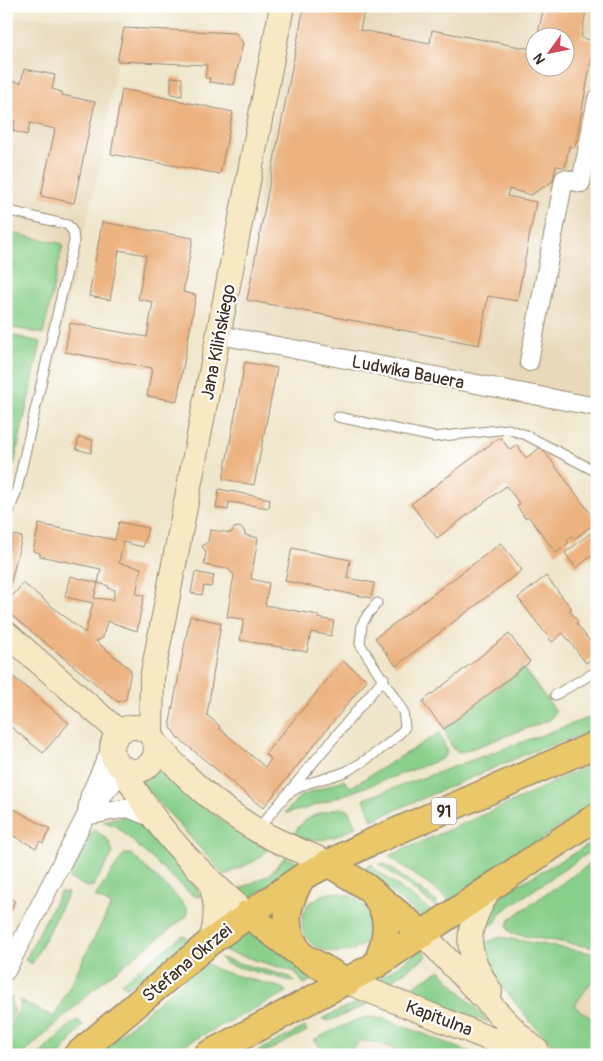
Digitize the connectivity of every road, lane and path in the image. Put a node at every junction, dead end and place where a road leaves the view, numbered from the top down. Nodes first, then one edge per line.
1 (282, 6) edge
2 (597, 99) edge
3 (6, 210) edge
4 (220, 335) junction
5 (529, 362) dead end
6 (597, 408) edge
7 (338, 416) dead end
8 (597, 472) edge
9 (6, 520) edge
10 (377, 603) dead end
11 (6, 633) edge
12 (597, 671) edge
13 (152, 678) junction
14 (384, 678) junction
15 (555, 695) dead end
16 (119, 735) junction
17 (153, 739) junction
18 (597, 744) edge
19 (124, 769) junction
20 (285, 796) junction
21 (86, 816) junction
22 (597, 816) edge
23 (154, 818) junction
24 (257, 830) junction
25 (328, 863) junction
26 (302, 877) junction
27 (210, 880) junction
28 (365, 886) junction
29 (488, 891) junction
30 (247, 914) junction
31 (423, 934) junction
32 (210, 942) junction
33 (301, 954) junction
34 (376, 966) junction
35 (6, 971) edge
36 (348, 982) junction
37 (518, 1034) junction
38 (77, 1055) edge
39 (207, 1055) edge
40 (530, 1055) edge
41 (542, 1055) edge

1 - 4 street, Jana Kilińskiego
2 - 5 street
3 - 9 lane
4 - 6 street, Ludwika Bauera
4 - 13 street, Jana Kilińskiego
7 - 8 lane
10 - 14 lane
11 - 16 street
12 - 15 lane
13 - 16 street, Jana Kilińskiego
13 - 17 street, Jana Kilińskiego
14 - 20 lane
14 - 20 lane
16 - 17 street
16 - 19 street
16 - 21 street, Jana Kilińskiego
17 - 19 street
17 - 24 street
18 - 25 main road, 91
19 - 21 street, Jana Kilińskiego
19 - 23 street
20 - 24 lane
21 - 23 street
21 - 35 street, Jana Kilińskiego
22 - 29 main road
23 - 27 street
24 - 25 street
25 - 26 main road, 91
25 - 28 main road
26 - 30 main road, Stefana Okrzei / 91
26 - 33 main road
27 - 30 street
27 - 32 street
28 - 31 main road
28 - 34 main road
29 - 31 main road
29 - 37 street, Kapitulna
30 - 32 main road, Stefana Okrzei / 91
30 - 33 main road
31 - 34 main road
31 - 37 street, Kapitulna
32 - 38 main road, Stefana Okrzei / 91
33 - 36 main road
34 - 36 main road
36 - 39 main road
36 - 40 street, Kapitulna
37 - 41 street, Kapitulna

